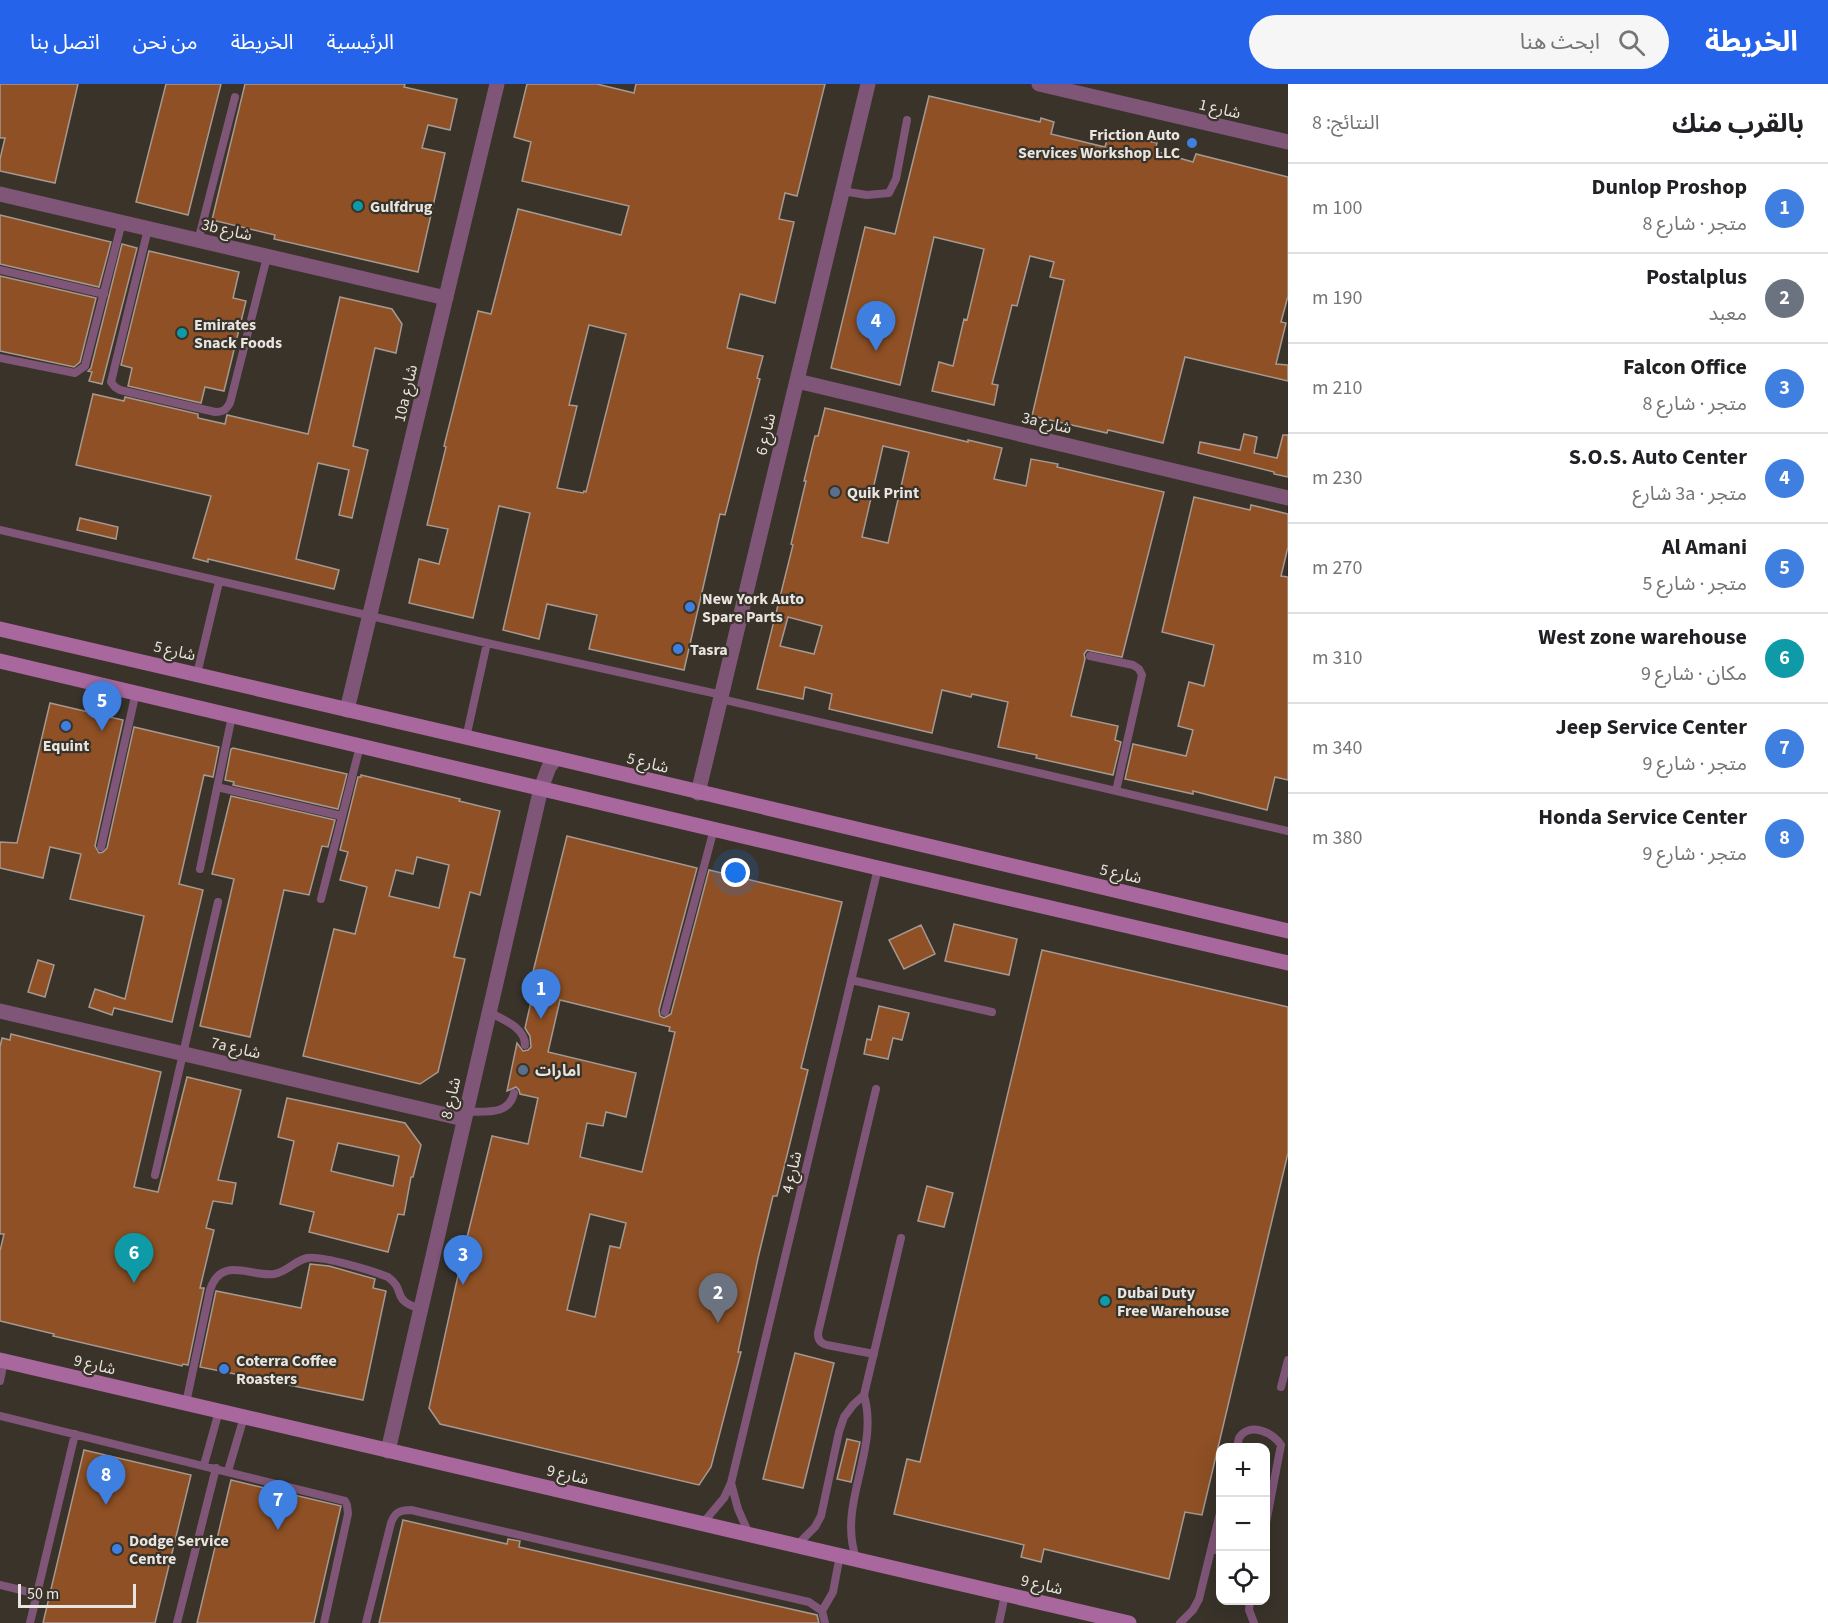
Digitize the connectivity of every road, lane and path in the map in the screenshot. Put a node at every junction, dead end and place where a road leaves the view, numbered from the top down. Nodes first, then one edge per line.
1 (497, 84) edge
2 (867, 84) edge
3 (1039, 84) edge
4 (235, 97) dead end
5 (907, 120) dead end
6 (1288, 142) edge
7 (842, 191) junction
8 (0, 194) edge
9 (122, 222) junction
10 (148, 229) junction
11 (198, 241) junction
12 (267, 257) junction
13 (0, 270) edge
14 (104, 294) junction
15 (446, 298) junction
16 (0, 358) edge
17 (797, 381) junction
18 (1288, 498) edge
19 (0, 530) edge
20 (219, 582) junction
21 (370, 616) junction
22 (0, 629) edge
23 (487, 643) junction
24 (1090, 656) dead end
25 (0, 661) edge
26 (197, 674) junction
27 (136, 692) junction
28 (721, 697) junction
29 (347, 710) junction
30 (232, 716) junction
31 (466, 738) junction
32 (360, 746) junction
33 (556, 758) junction
34 (217, 787) junction
35 (541, 788) junction
36 (1116, 791) junction
37 (698, 793) junction
38 (342, 816) junction
39 (714, 829) junction
40 (1288, 831) edge
41 (101, 847) dead end
42 (878, 868) junction
43 (200, 869) dead end
44 (321, 899) dead end
45 (218, 902) dead end
46 (1288, 931) edge
47 (1288, 963) edge
48 (851, 980) junction
49 (0, 1011) edge
50 (489, 1012) junction
51 (665, 1012) dead end
52 (992, 1012) dead end
53 (525, 1045) dead end
54 (183, 1053) junction
55 (876, 1089) dead end
56 (514, 1093) dead end
57 (465, 1115) junction
58 (155, 1175) dead end
59 (901, 1238) dead end
60 (420, 1309) junction
61 (874, 1354) junction
62 (1288, 1359) edge
63 (2, 1360) edge
64 (0, 1381) edge
65 (1281, 1387) dead end
66 (864, 1395) junction
67 (186, 1403) junction
68 (219, 1411) junction
69 (0, 1416) edge
70 (244, 1417) junction
71 (75, 1434) junction
72 (1238, 1443) edge
73 (388, 1451) junction
74 (204, 1465) junction
75 (216, 1468) junction
76 (228, 1471) junction
77 (731, 1483) junction
78 (1270, 1502) edge
79 (702, 1524) junction
80 (1216, 1532) edge
81 (749, 1534) junction
82 (796, 1546) junction
83 (1212, 1547) junction
84 (1219, 1551) edge
85 (840, 1555) junction
86 (857, 1560) junction
87 (0, 1586) edge
88 (37, 1594) junction
89 (1005, 1594) junction
90 (1250, 1605) edge
91 (822, 1611) junction
92 (30, 1623) edge
93 (177, 1623) edge
94 (324, 1623) edge
95 (366, 1623) edge
96 (825, 1623) edge
97 (999, 1623) edge
98 (1129, 1623) edge
99 (1180, 1623) edge
100 (1254, 1623) edge

1 - 15 street, 10a شارع
2 - 7 street, شارع 6
3 - 6 street, شارع 1
4 - 11 lane
5 - 7 lane
7 - 17 street, شارع 6
8 - 9 street, 3b شارع
9 - 10 street, 3b شارع
9 - 14 lane
10 - 11 street, 3b شارع
10 - 12 lane
11 - 12 street, 3b شارع
12 - 15 street, 3b شارع
13 - 14 lane
14 - 16 lane
15 - 21 street, 10a شارع
17 - 18 street, 3a شارع
17 - 28 street, شارع 6
19 - 20 lane
20 - 21 lane
20 - 26 lane
21 - 23 lane
21 - 29 street, 10a شارع
22 - 26 street, شارع 5
23 - 28 lane
23 - 31 lane
24 - 36 lane
25 - 27 street
26 - 29 street, شارع 5
27 - 30 street
27 - 41 lane
28 - 36 lane
28 - 37 street, شارع 6
29 - 31 street, شارع 5
30 - 32 street
30 - 34 lane
31 - 33 street, شارع 5
32 - 35 street
32 - 38 lane
33 - 35 street, شارع 8
33 - 37 street, شارع 5
34 - 38 lane
34 - 43 lane
35 - 39 street
35 - 50 street, شارع 8
36 - 40 lane
37 - 46 street, شارع 5
38 - 44 lane
39 - 42 street
39 - 51 lane
42 - 47 street
42 - 48 lane, شارع 4
45 - 54 lane
48 - 52 lane
48 - 77 lane, شارع 4
49 - 54 street, 7a شارع
50 - 53 lane
50 - 57 street, شارع 8
54 - 57 street, 7a شارع
54 - 58 lane
55 - 61 lane
56 - 57 lane
57 - 60 street, شارع 8
59 - 61 lane
60 - 67 lane
60 - 73 street, شارع 8
61 - 66 lane
62 - 65 lane
63 - 64 lane
63 - 67 street, شارع 9
66 - 82 lane
66 - 86 lane
67 - 68 street, شارع 9
68 - 70 street, شارع 9
68 - 74 lane
69 - 71 lane
70 - 73 street, شارع 9
70 - 76 lane
71 - 74 lane
71 - 88 lane
72 - 78 lane
73 - 79 street, شارع 9
74 - 75 lane
75 - 76 lane
75 - 93 lane
76 - 94 lane
77 - 79 lane, شارع 4
77 - 81 lane, شارع 4
79 - 81 street, شارع 9
80 - 83 lane
81 - 82 street, شارع 9
82 - 85 street, شارع 9
83 - 84 lane
83 - 99 lane
85 - 86 street, شارع 9
85 - 91 lane
86 - 89 street, شارع 9
87 - 88 lane
88 - 92 lane
89 - 97 lane
89 - 98 street, شارع 9
90 - 100 lane
91 - 95 lane
91 - 96 lane

